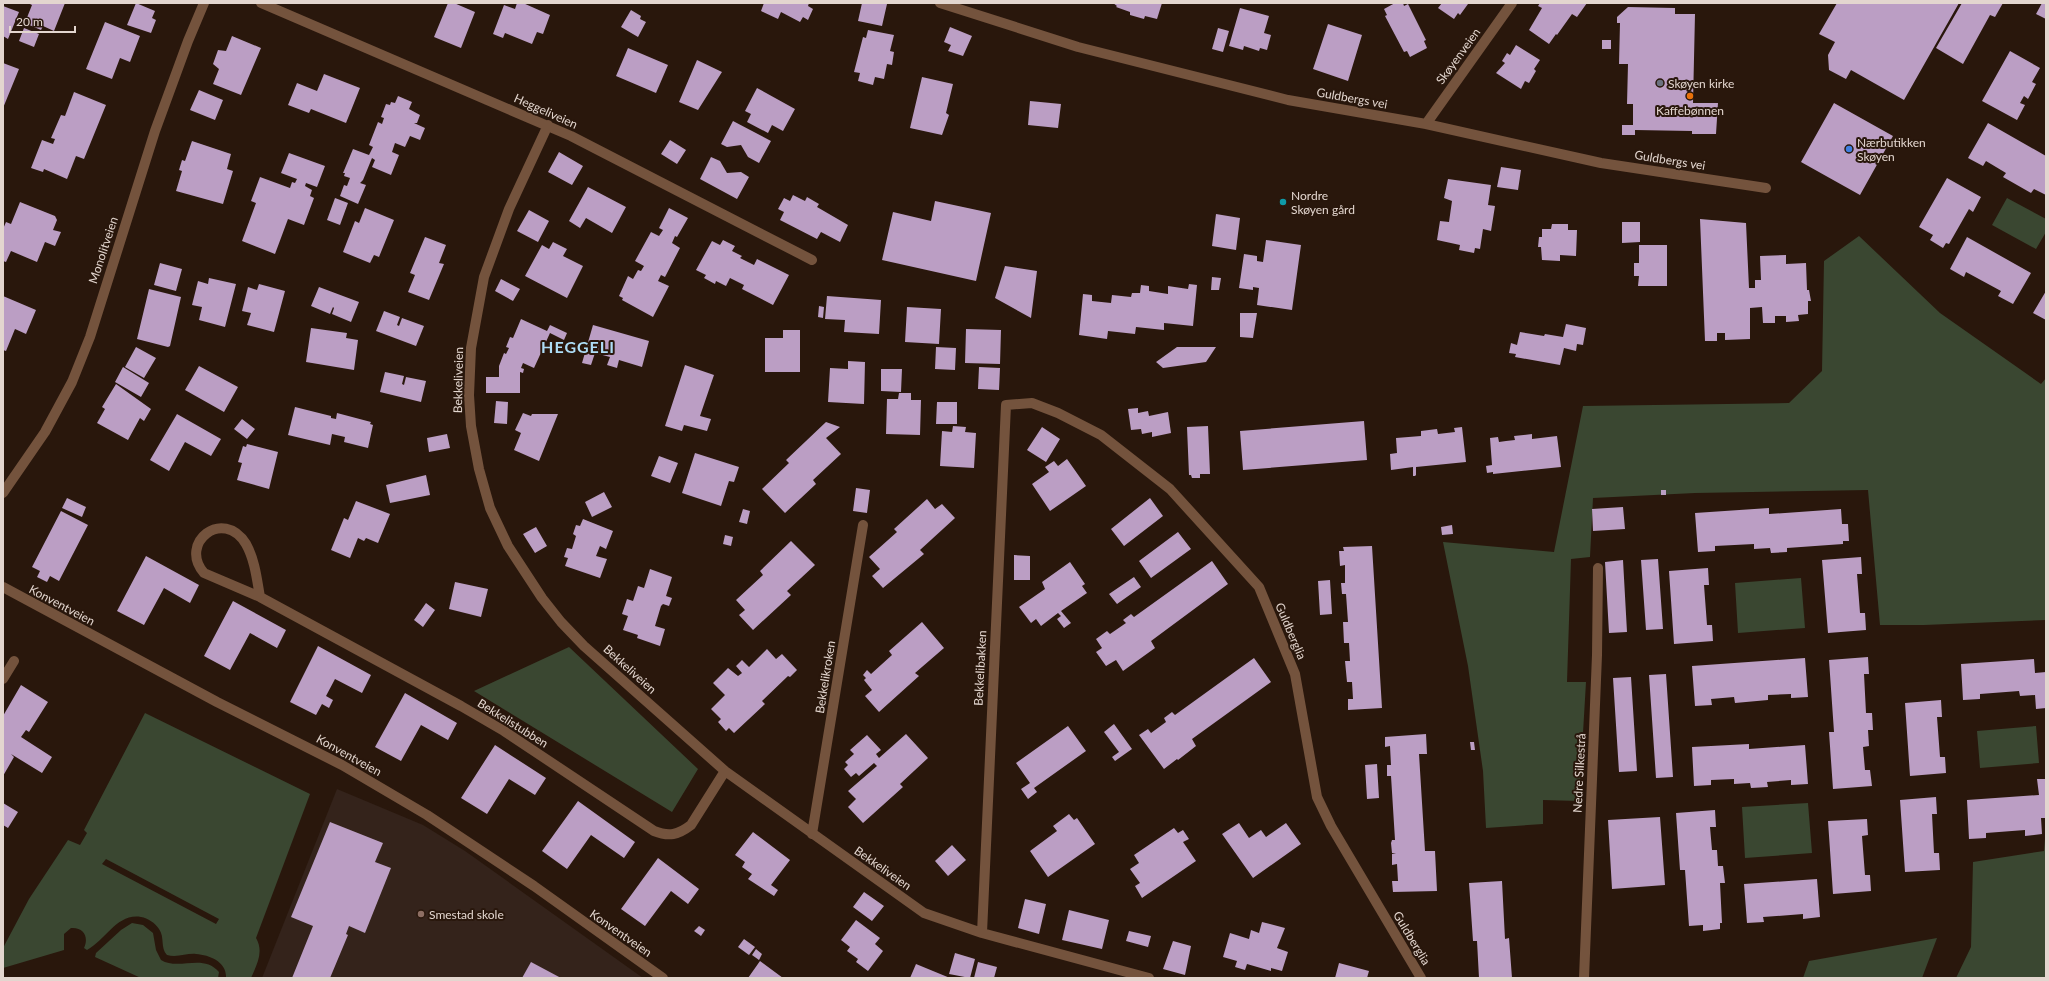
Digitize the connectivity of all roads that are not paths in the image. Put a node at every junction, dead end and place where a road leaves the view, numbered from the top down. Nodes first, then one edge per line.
1 (204, 3) edge
2 (261, 3) edge
3 (940, 3) edge
4 (1512, 3) edge
5 (1426, 124) junction
6 (548, 125) junction
7 (1766, 188) dead end
8 (812, 260) dead end
9 (1006, 405) joint
10 (3, 493) edge
11 (863, 525) dead end
12 (1598, 568) dead end
13 (3, 587) edge
14 (260, 597) junction
15 (14, 661) dead end
16 (3, 679) edge
17 (725, 772) junction
18 (812, 834) junction
19 (982, 933) junction
20 (663, 978) edge
21 (1149, 978) edge
22 (1421, 978) edge
23 (1584, 978) edge

1 - 10 street, Monolitveien
2 - 6 street, Heggeliveien
3 - 5 street, Guldbergs vei
4 - 5 street, Skøyenveien
5 - 7 street, Guldbergs vei
6 - 8 street, Heggeliveien
6 - 17 street, Bekkeliveien
9 - 19 street, Bekkelibakken
9 - 22 street, Guldberglia
11 - 18 street, Bekkelikroken
12 - 23 street, Nedre Silkestrå
13 - 20 street, Konventveien
14 - 14 street, Bekkelistubben
14 - 17 street, Bekkelistubben
15 - 16 street
17 - 18 street, Bekkeliveien
18 - 19 street, Bekkeliveien
19 - 21 street, Bekkeliveien

